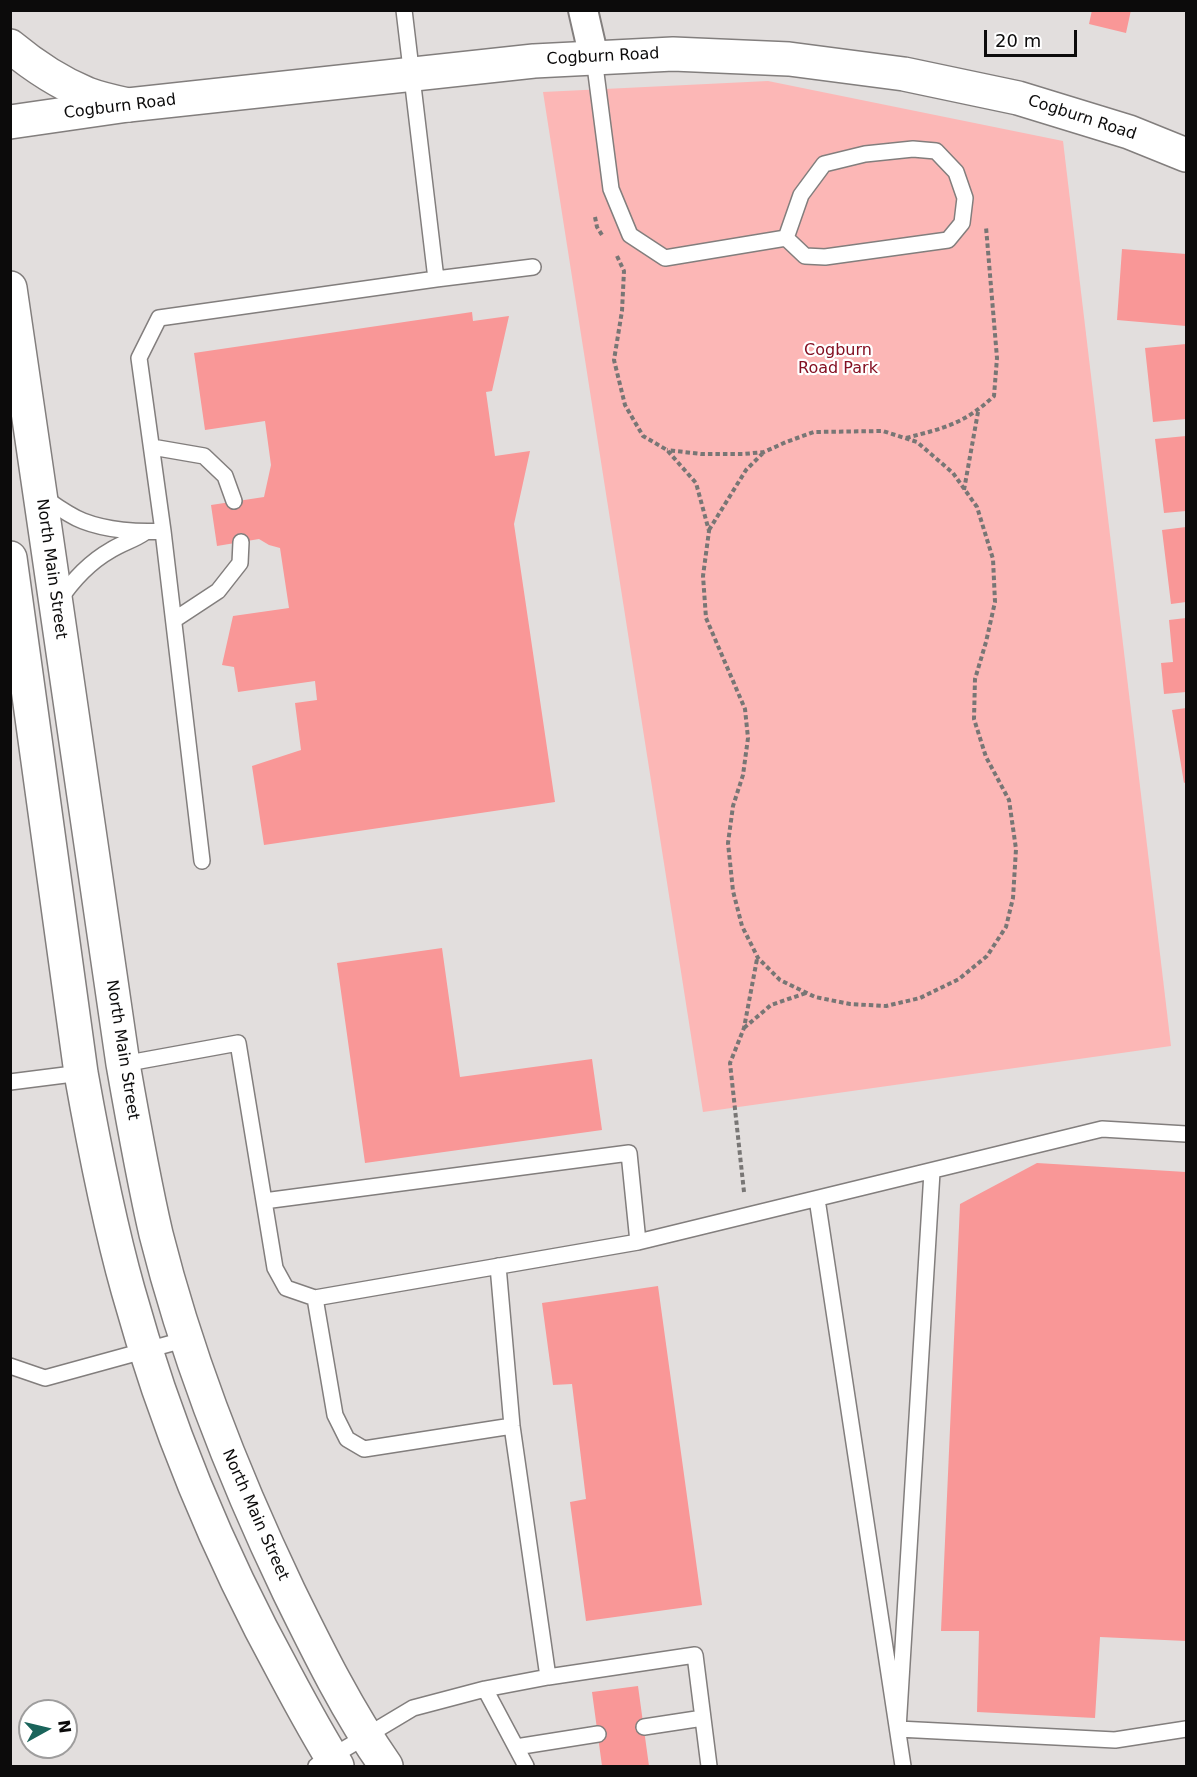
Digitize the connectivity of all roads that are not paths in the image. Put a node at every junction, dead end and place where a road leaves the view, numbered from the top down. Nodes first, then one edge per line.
1 (404, 10) edge
2 (583, 10) edge
3 (10, 46) edge
4 (594, 58) junction
5 (411, 76) junction
6 (128, 105) junction
7 (10, 122) edge
8 (1186, 155) edge
9 (786, 238) junction
10 (533, 267) dead end
11 (436, 279) junction
12 (10, 288) edge
13 (152, 447) junction
14 (41, 495) junction
15 (234, 501) dead end
16 (163, 531) junction
17 (144, 533) junction
18 (242, 542) dead end
19 (10, 558) edge
20 (56, 605) junction
21 (174, 620) junction
22 (202, 861) dead end
23 (123, 1064) junction
24 (81, 1072) junction
25 (10, 1082) edge
26 (1186, 1134) edge
27 (932, 1172) junction
28 (817, 1199) junction
29 (264, 1201) junction
30 (638, 1242) junction
31 (498, 1266) junction
32 (315, 1298) junction
33 (187, 1339) junction
34 (145, 1350) junction
35 (10, 1366) edge
36 (512, 1426) junction
37 (548, 1677) junction
38 (485, 1689) junction
39 (703, 1719) junction
40 (644, 1727) dead end
41 (898, 1729) junction
42 (1186, 1729) edge
43 (598, 1734) dead end
44 (367, 1736) junction
45 (516, 1747) junction
46 (328, 1764) edge
47 (386, 1767) edge
48 (526, 1767) edge
49 (709, 1767) edge
50 (903, 1767) edge

1 - 5 lane
2 - 4 street
3 - 6 main road
4 - 5 main road, Cogburn Road
4 - 8 main road, Cogburn Road
4 - 9 lane
5 - 6 main road, Cogburn Road
5 - 11 lane
6 - 7 main road, Cogburn Road
9 - 9 lane
10 - 11 lane
11 - 13 lane
12 - 14 main road, North Main Street
13 - 15 lane
13 - 16 lane
14 - 17 lane
14 - 20 main road, North Main Street
16 - 17 lane
16 - 21 lane
17 - 20 lane
18 - 21 lane
19 - 24 main road
20 - 23 main road, North Main Street
21 - 22 lane
23 - 29 lane
23 - 33 main road, North Main Street
24 - 25 lane
24 - 34 main road
26 - 27 lane
27 - 28 lane
27 - 41 lane
28 - 30 lane
28 - 41 lane
29 - 30 lane
29 - 32 lane
30 - 31 lane
31 - 32 lane
31 - 36 lane
32 - 36 lane
33 - 34 lane
33 - 44 main road, North Main Street
34 - 35 lane
34 - 46 main road
36 - 37 lane
37 - 38 lane
37 - 39 lane
38 - 44 lane
38 - 45 lane
39 - 40 lane
39 - 49 lane
41 - 42 lane
41 - 50 lane
43 - 45 lane
44 - 46 lane
44 - 47 main road, North Main Street
45 - 48 lane

